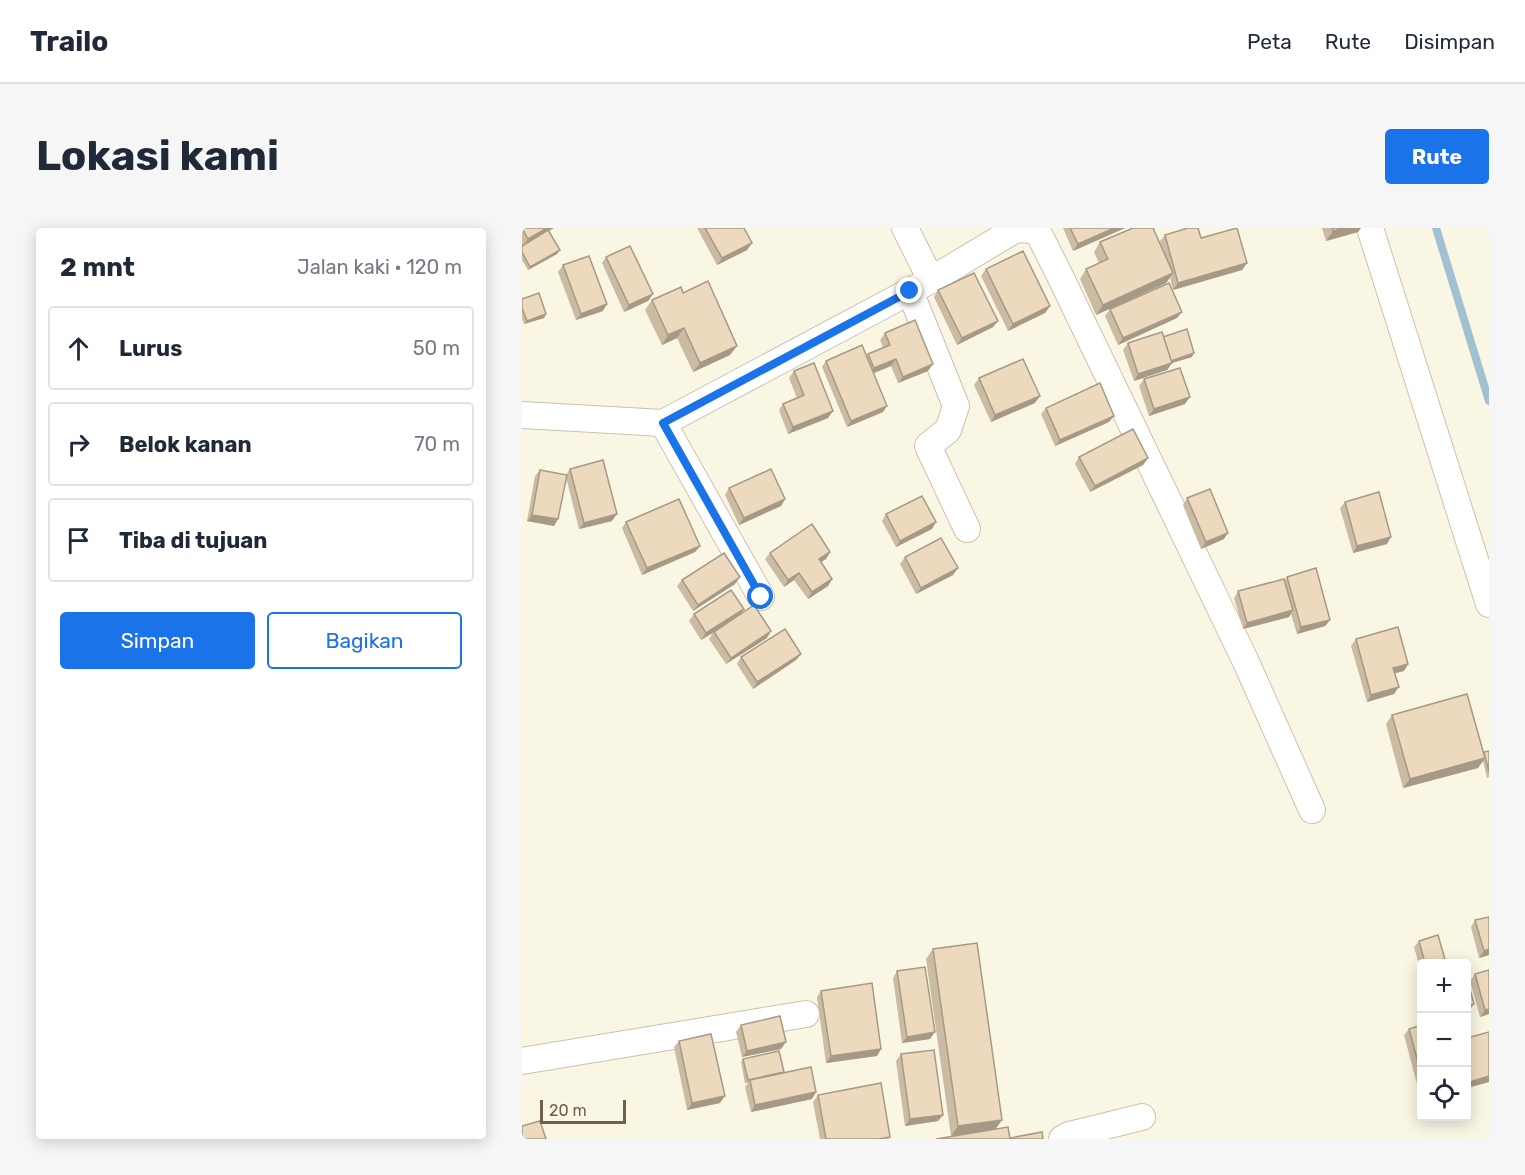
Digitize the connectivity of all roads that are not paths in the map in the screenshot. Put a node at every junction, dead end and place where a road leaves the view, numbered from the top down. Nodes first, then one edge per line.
1 (905, 228) edge
2 (1370, 228) edge
3 (920, 285) junction
4 (522, 415) edge
5 (663, 423) junction
6 (967, 529) dead end
7 (761, 597) dead end
8 (1489, 604) edge
9 (1312, 810) dead end
10 (806, 1014) dead end
11 (522, 1061) edge
12 (1142, 1117) dead end
13 (1062, 1139) edge

1 - 3 street
2 - 8 street
3 - 5 street
3 - 6 street
3 - 9 street
4 - 5 street
5 - 7 street
10 - 11 street
12 - 13 street

